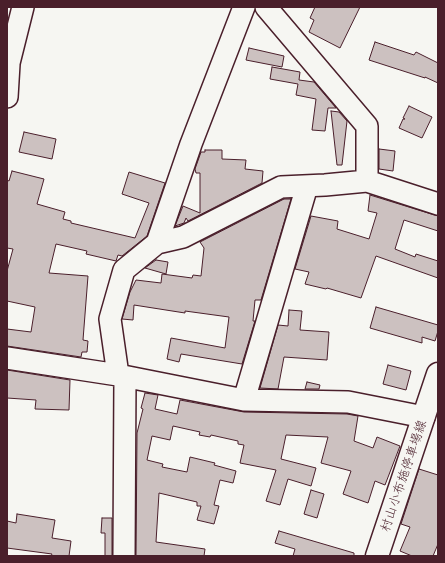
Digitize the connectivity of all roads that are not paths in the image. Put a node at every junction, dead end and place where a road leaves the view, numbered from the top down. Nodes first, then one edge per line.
1 (23, 7) edge
2 (244, 7) edge
3 (266, 7) edge
4 (8, 68) edge
5 (7, 97) edge
6 (366, 181) junction
7 (307, 186) junction
8 (438, 204) edge
9 (157, 242) junction
10 (7, 358) edge
11 (438, 374) edge
12 (122, 376) junction
13 (244, 400) junction
14 (424, 417) junction
15 (124, 556) edge
16 (377, 556) edge

1 - 4 street
2 - 9 street
3 - 6 street
4 - 5 street
6 - 7 street
6 - 8 street
7 - 9 street
7 - 13 street
9 - 12 street
10 - 12 street
11 - 14 main road, 村山小布施停車場線
12 - 13 street
12 - 15 street
13 - 14 street
14 - 16 main road, 村山小布施停車場線

